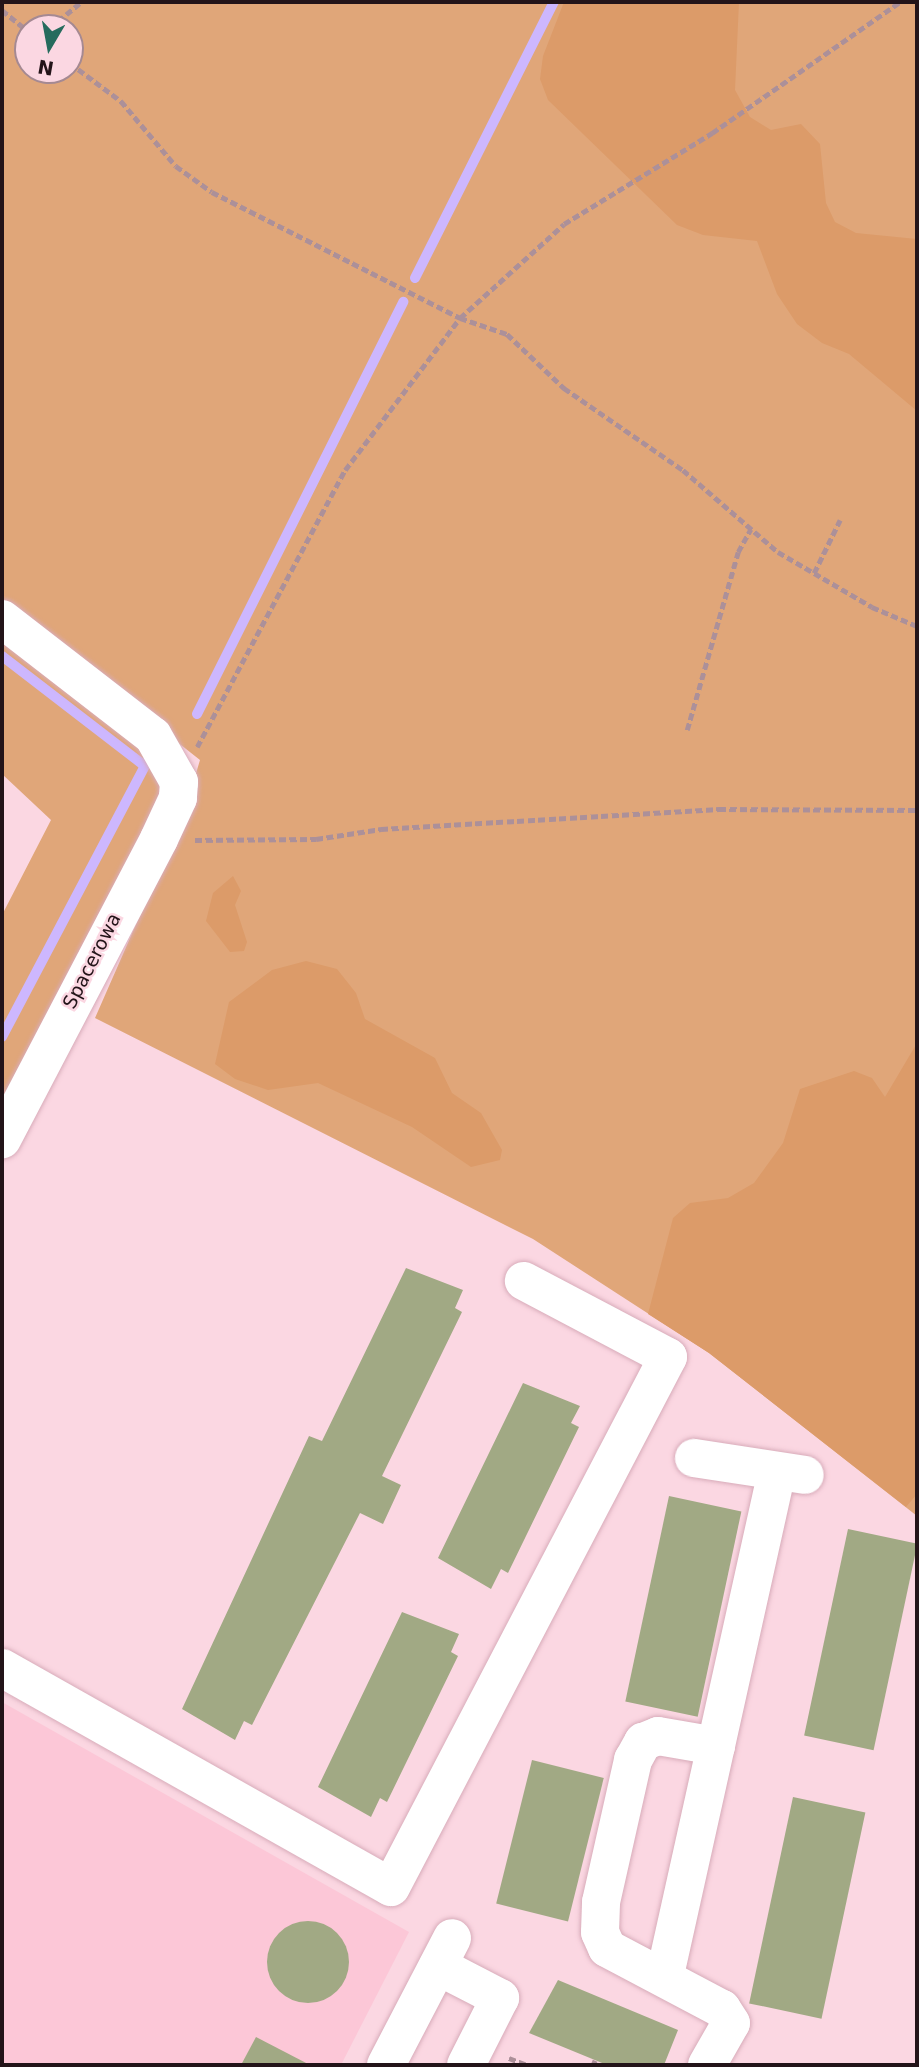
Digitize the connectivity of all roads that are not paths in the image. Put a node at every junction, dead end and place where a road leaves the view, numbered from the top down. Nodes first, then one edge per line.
1 (2, 619) edge
2 (2, 1139) edge
3 (524, 1281) dead end
4 (694, 1458) dead end
5 (2, 1668) edge
6 (716, 1746) junction
7 (665, 1975) junction
8 (386, 2065) edge
9 (466, 2065) edge
10 (707, 2065) edge

1 - 2 street, Spacerowa
3 - 5 street
4 - 6 street
6 - 7 street
6 - 7 street
7 - 10 street
8 - 9 street

